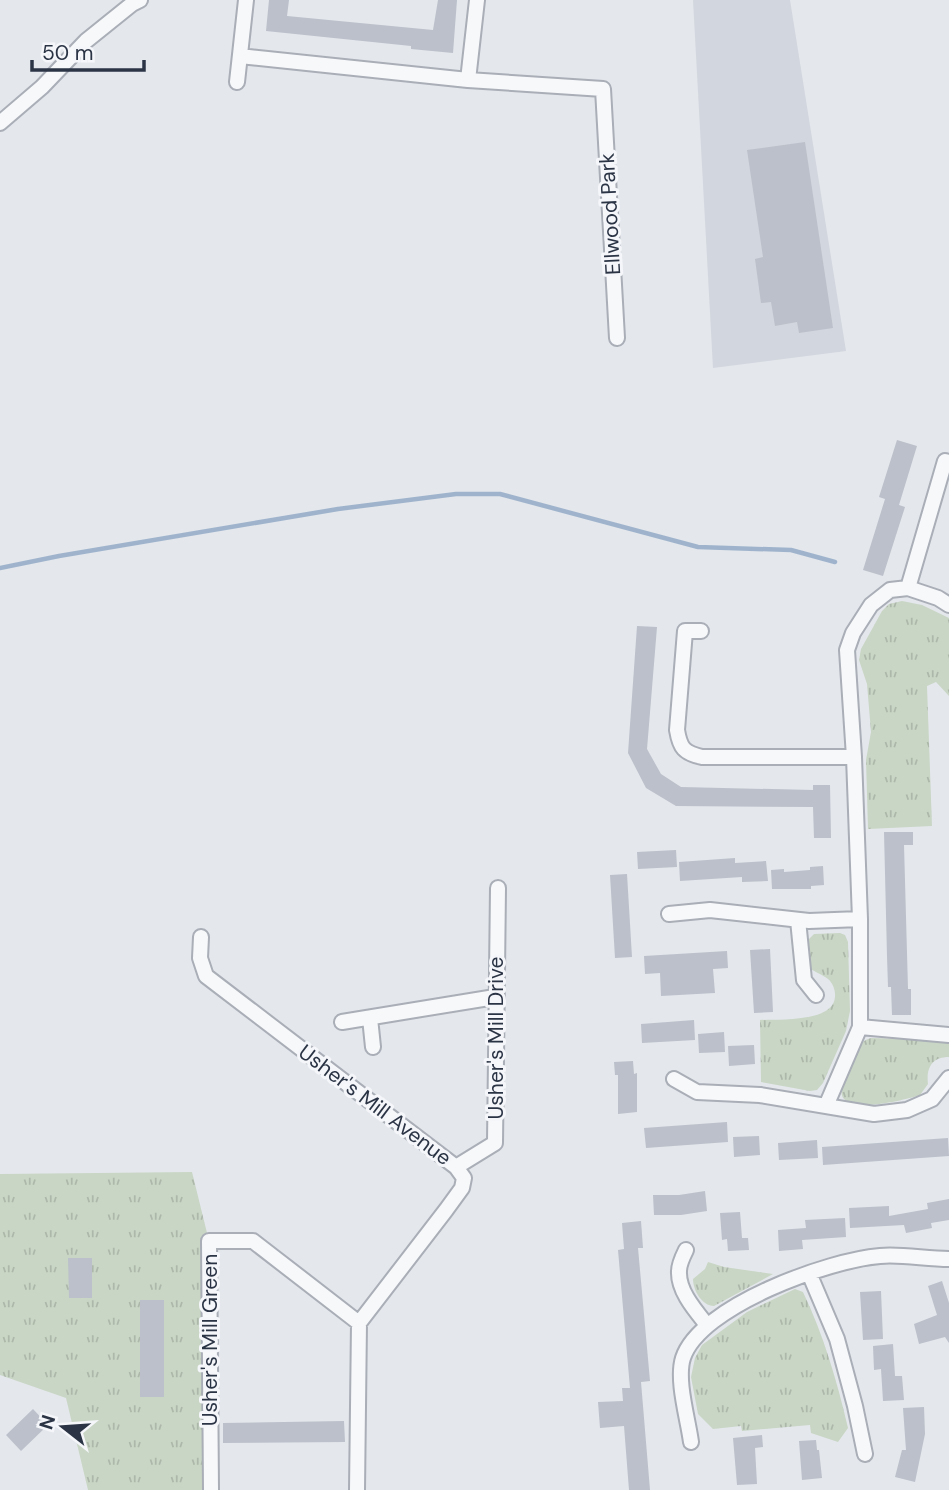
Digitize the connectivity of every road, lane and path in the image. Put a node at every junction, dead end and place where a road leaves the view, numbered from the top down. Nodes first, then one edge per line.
1 (140, 0) edge
2 (246, 0) edge
3 (477, 0) edge
4 (240, 56) junction
5 (468, 79) junction
6 (237, 82) dead end
7 (0, 123) edge
8 (617, 338) dead end
9 (949, 462) edge
10 (908, 588) junction
11 (949, 605) edge
12 (701, 631) dead end
13 (854, 757) junction
14 (498, 888) dead end
15 (669, 914) dead end
16 (798, 919) junction
17 (860, 919) junction
18 (201, 937) dead end
19 (816, 995) dead end
20 (495, 997) junction
21 (370, 1018) junction
22 (342, 1023) dead end
23 (860, 1027) junction
24 (949, 1035) edge
25 (373, 1047) dead end
26 (949, 1078) edge
27 (674, 1079) dead end
28 (826, 1106) junction
29 (456, 1167) junction
30 (685, 1250) dead end
31 (949, 1259) edge
32 (809, 1273) junction
33 (359, 1323) junction
34 (707, 1325) junction
35 (691, 1442) dead end
36 (865, 1454) dead end
37 (211, 1490) edge
38 (357, 1490) edge

1 - 7 street
2 - 4 street
3 - 5 street
4 - 5 street
4 - 6 street
5 - 8 street, Ellwood Park
9 - 10 street
10 - 11 street
10 - 13 street
12 - 13 street
13 - 17 street
14 - 20 street, Usher's Mill Drive
15 - 16 street
16 - 17 street
16 - 19 street
17 - 23 street
18 - 29 street, Usher's Mill Avenue
20 - 21 street
20 - 29 street, Usher's Mill Drive
21 - 22 street
21 - 25 street
23 - 24 street
23 - 28 street
26 - 28 street
27 - 28 street
29 - 33 street, Usher's Mill Avenue
30 - 34 street
31 - 32 street
32 - 34 street
32 - 36 street
33 - 37 street, Usher's Mill Green
33 - 38 street
34 - 35 street

